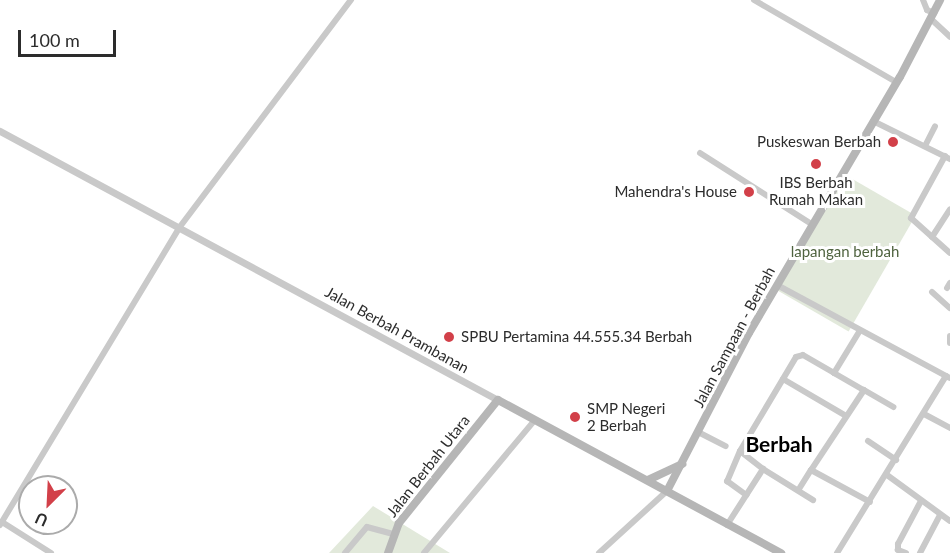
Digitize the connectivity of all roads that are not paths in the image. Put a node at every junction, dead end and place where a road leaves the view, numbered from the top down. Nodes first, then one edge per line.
1 (351, 0) edge
2 (754, 0) edge
3 (923, 0) edge
4 (940, 0) edge
5 (933, 16) junction
6 (950, 37) edge
7 (896, 82) junction
8 (873, 120) junction
9 (935, 126) dead end
10 (0, 131) edge
11 (925, 146) junction
12 (700, 153) dead end
13 (947, 157) edge
14 (950, 209) edge
15 (813, 225) junction
16 (179, 228) junction
17 (932, 237) junction
18 (950, 253) edge
19 (777, 285) junction
20 (932, 292) dead end
21 (950, 308) edge
22 (859, 332) junction
23 (950, 336) edge
24 (950, 343) edge
25 (834, 373) junction
26 (948, 377) edge
27 (783, 379) junction
28 (864, 390) junction
29 (498, 400) junction
30 (893, 407) dead end
31 (924, 414) junction
32 (846, 416) junction
33 (535, 420) junction
34 (950, 428) edge
35 (698, 432) junction
36 (868, 441) dead end
37 (726, 446) dead end
38 (740, 451) junction
39 (896, 460) junction
40 (682, 463) junction
41 (763, 468) junction
42 (811, 470) junction
43 (887, 475) junction
44 (648, 480) junction
45 (799, 489) junction
46 (666, 491) junction
47 (746, 495) junction
48 (813, 500) dead end
49 (921, 501) junction
50 (870, 502) junction
51 (940, 515) junction
52 (950, 521) edge
53 (1, 524) edge
54 (727, 525) junction
55 (393, 534) junction
56 (347, 552) edge
57 (51, 553) edge
58 (388, 553) edge
59 (424, 553) edge
60 (599, 553) edge
61 (781, 553) edge
62 (837, 553) edge
63 (906, 553) edge
64 (920, 553) edge

1 - 16 street
2 - 7 street
3 - 5 street
4 - 5 main road, Jalan Sampaan - Berbah
5 - 6 street
5 - 7 main road, Jalan Sampaan - Berbah
7 - 8 main road, Jalan Sampaan - Berbah
8 - 11 street
8 - 15 main road, Jalan Sampaan - Berbah
9 - 11 street
10 - 16 street, Jalan Berbah Prambanan
11 - 13 street
12 - 15 street
13 - 17 street
14 - 17 street
15 - 19 main road, Jalan Sampaan - Berbah
16 - 29 street, Jalan Berbah Prambanan
16 - 53 street
17 - 18 street
19 - 22 street
19 - 35 main road, Jalan Sampaan - Berbah
20 - 21 street
22 - 25 street
22 - 26 street
23 - 24 street
25 - 27 street
25 - 28 street
26 - 31 street
27 - 32 street
27 - 38 street
28 - 30 street
28 - 32 street
29 - 33 main road, Jalan Berbah Prambanan
29 - 55 main road, Jalan Berbah Utara
31 - 34 street
31 - 39 street
32 - 42 street
33 - 44 main road, Jalan Berbah Prambanan
33 - 59 street
35 - 37 street
35 - 40 main road, Jalan Sampaan - Berbah
36 - 39 street
38 - 41 street
38 - 47 street
39 - 43 street
40 - 44 main road
40 - 46 main road, Jalan Sampaan - Berbah
41 - 45 street
41 - 47 street
42 - 45 street
42 - 50 street
43 - 49 street
43 - 50 street
44 - 46 main road, Jalan Berbah Prambanan
45 - 48 street
46 - 54 main road, Jalan Berbah Prambanan
46 - 60 street
47 - 54 street
49 - 51 street
49 - 63 street
50 - 62 street
51 - 52 street
51 - 64 street
53 - 57 street
54 - 61 main road, Jalan Berbah Prambanan
55 - 56 street
55 - 58 main road, Jalan Berbah Utara

